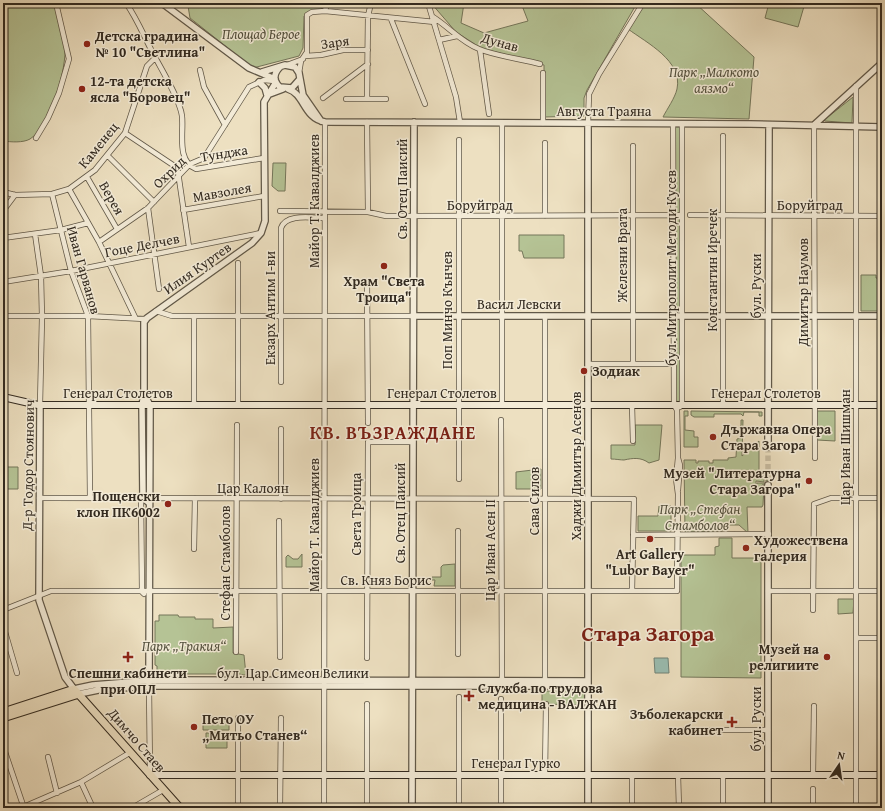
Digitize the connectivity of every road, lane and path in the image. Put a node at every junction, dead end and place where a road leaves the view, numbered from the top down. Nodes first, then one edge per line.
1 (56, 3) edge
2 (126, 3) edge
3 (162, 3) edge
4 (327, 3) edge
5 (371, 3) edge
6 (428, 3) edge
7 (643, 3) edge
8 (325, 11) junction
9 (368, 16) junction
10 (391, 18) junction
11 (434, 19) junction
12 (457, 36) junction
13 (439, 40) junction
14 (368, 50) junction
15 (480, 50) junction
16 (304, 57) junction
17 (155, 58) junction
18 (882, 63) edge
19 (368, 64) junction
20 (540, 64) dead end
21 (287, 65) junction
22 (280, 66) junction
23 (200, 70) dead end
24 (257, 72) junction
25 (543, 73) dead end
26 (299, 76) junction
27 (275, 81) junction
28 (257, 82) junction
29 (856, 86) junction
30 (286, 89) junction
31 (267, 95) junction
32 (323, 98) dead end
33 (346, 99) dead end
34 (367, 100) junction
35 (386, 100) dead end
36 (425, 104) dead end
37 (489, 114) dead end
38 (325, 122) junction
39 (367, 122) junction
40 (414, 122) junction
41 (460, 122) junction
42 (502, 123) junction
43 (543, 123) junction
44 (588, 123) junction
45 (673, 124) junction
46 (682, 124) junction
47 (225, 125) junction
48 (769, 125) junction
49 (814, 125) junction
50 (856, 127) junction
51 (882, 127) edge
52 (125, 133) junction
53 (723, 136) dead end
54 (36, 138) dead end
55 (459, 140) dead end
56 (545, 144) dead end
57 (633, 146) dead end
58 (107, 155) junction
59 (264, 158) junction
60 (190, 164) junction
61 (87, 177) junction
62 (179, 177) junction
63 (69, 189) junction
64 (3, 192) edge
65 (52, 194) junction
66 (14, 195) junction
67 (264, 196) junction
68 (154, 202) junction
69 (148, 208) junction
70 (183, 210) junction
71 (3, 211) edge
72 (280, 211) dead end
73 (325, 212) junction
74 (368, 212) junction
75 (588, 215) junction
76 (633, 215) junction
77 (673, 215) junction
78 (681, 215) junction
79 (690, 215) dead end
80 (723, 215) junction
81 (769, 215) junction
82 (413, 216) junction
83 (458, 216) junction
84 (502, 216) junction
85 (545, 216) junction
86 (814, 216) junction
87 (856, 216) junction
88 (882, 216) edge
89 (325, 218) junction
90 (88, 223) junction
91 (61, 230) junction
92 (117, 230) junction
93 (261, 233) junction
94 (35, 234) junction
95 (3, 238) edge
96 (99, 242) junction
97 (189, 247) junction
98 (154, 254) junction
99 (108, 263) junction
100 (238, 263) dead end
101 (71, 271) junction
102 (41, 276) junction
103 (367, 281) dead end
104 (3, 282) edge
105 (159, 288) dead end
106 (156, 311) junction
107 (3, 316) edge
108 (88, 316) junction
109 (194, 316) junction
110 (237, 316) junction
111 (281, 316) junction
112 (325, 316) junction
113 (367, 316) junction
114 (413, 316) junction
115 (458, 316) junction
116 (502, 316) junction
117 (545, 316) junction
118 (588, 316) junction
119 (633, 316) junction
120 (673, 316) junction
121 (681, 316) junction
122 (723, 316) junction
123 (768, 316) junction
124 (814, 316) junction
125 (857, 316) junction
126 (882, 316) edge
127 (42, 317) junction
128 (135, 318) junction
129 (145, 319) junction
130 (588, 364) junction
131 (633, 364) junction
132 (673, 364) junction
133 (281, 382) dead end
134 (144, 395) junction
135 (3, 397) edge
136 (40, 404) junction
137 (89, 404) junction
138 (142, 404) junction
139 (150, 405) junction
140 (194, 405) junction
141 (238, 405) junction
142 (325, 405) junction
143 (368, 405) junction
144 (413, 405) junction
145 (459, 405) junction
146 (502, 405) junction
147 (545, 405) junction
148 (588, 405) junction
149 (632, 405) junction
150 (682, 405) junction
151 (723, 405) junction
152 (768, 405) junction
153 (814, 405) junction
154 (856, 405) junction
155 (882, 405) edge
156 (675, 408) junction
157 (501, 420) dead end
158 (368, 423) dead end
159 (237, 425) dead end
160 (281, 429) dead end
161 (633, 441) dead end
162 (413, 442) junction
163 (768, 447) tunnel mouth
164 (815, 458) dead end
165 (459, 479) dead end
166 (768, 485) tunnel mouth
167 (39, 498) junction
168 (90, 498) junction
169 (195, 498) junction
170 (237, 498) junction
171 (856, 498) junction
172 (882, 498) edge
173 (281, 499) junction
174 (325, 499) junction
175 (367, 499) junction
176 (413, 499) junction
177 (502, 499) junction
178 (545, 499) junction
179 (588, 499) junction
180 (147, 500) junction
181 (279, 521) dead end
182 (458, 531) dead end
183 (633, 534) junction
184 (678, 534) junction
185 (768, 534) junction
186 (194, 549) dead end
187 (367, 591) junction
188 (412, 591) junction
189 (458, 591) junction
190 (501, 591) junction
191 (545, 591) junction
192 (588, 591) junction
193 (632, 591) junction
194 (677, 591) joint
195 (768, 591) junction
196 (814, 591) junction
197 (856, 591) junction
198 (882, 591) edge
199 (142, 592) junction
200 (236, 592) junction
201 (280, 592) junction
202 (325, 592) junction
203 (39, 595) junction
204 (149, 595) junction
205 (3, 610) edge
206 (813, 610) dead end
207 (3, 626) edge
208 (856, 638) junction
209 (882, 638) edge
210 (236, 652) dead end
211 (458, 654) dead end
212 (280, 657) dead end
213 (368, 658) dead end
214 (17, 673) dead end
215 (412, 680) junction
216 (502, 680) junction
217 (148, 683) junction
218 (324, 683) junction
219 (545, 683) junction
220 (588, 684) junction
221 (413, 686) junction
222 (76, 691) junction
223 (459, 698) dead end
224 (501, 699) dead end
225 (367, 704) dead end
226 (546, 704) dead end
227 (814, 706) dead end
228 (3, 712) edge
229 (3, 718) edge
230 (238, 718) dead end
231 (281, 718) dead end
232 (684, 730) dead end
233 (768, 730) junction
234 (3, 746) edge
235 (131, 752) junction
236 (5, 757) edge
237 (48, 757) dead end
238 (150, 775) junction
239 (238, 775) junction
240 (281, 775) junction
241 (324, 775) junction
242 (368, 775) junction
243 (412, 775) junction
244 (459, 775) junction
245 (501, 775) junction
246 (545, 775) junction
247 (588, 775) junction
248 (632, 775) junction
249 (678, 775) junction
250 (723, 775) junction
251 (768, 775) junction
252 (813, 775) junction
253 (856, 775) junction
254 (882, 775) edge
255 (81, 782) junction
256 (813, 789) dead end
257 (163, 790) junction
258 (57, 793) junction
259 (23, 808) edge
260 (93, 808) edge
261 (132, 808) edge
262 (180, 808) edge
263 (238, 808) edge
264 (280, 808) edge
265 (324, 808) edge
266 (367, 808) edge
267 (412, 808) edge
268 (459, 808) edge
269 (501, 808) edge
270 (588, 808) edge
271 (632, 808) edge
272 (678, 808) edge
273 (723, 808) edge
274 (768, 808) edge
275 (813, 808) edge
276 (856, 808) edge

1 - 54 street
2 - 17 street
3 - 24 street
4 - 8 street
5 - 9 street
6 - 11 street
7 - 44 street
8 - 9 street
8 - 16 street
9 - 10 street
9 - 14 street
10 - 11 street
10 - 36 street
11 - 12 street, Дунав
11 - 13 street
12 - 13 street
12 - 15 street, Дунав
13 - 41 street
14 - 16 street, Заря
14 - 19 street
15 - 20 street, Дунав
15 - 37 street
16 - 21 street, Заря
16 - 26 street
17 - 52 street, Каменец
17 - 60 street
18 - 29 street
19 - 32 street
19 - 34 street
21 - 22 street
21 - 26 street
22 - 24 street
22 - 27 street
23 - 47 street
24 - 27 street
24 - 28 street
25 - 43 street
26 - 30 street
26 - 38 street
27 - 28 street
27 - 30 street
27 - 31 street
28 - 31 street
28 - 47 street, Охрид
29 - 49 street
29 - 50 street, Цар Иван Шишман
30 - 31 street
30 - 38 street, Августа Траяна
31 - 59 street
33 - 34 street
34 - 35 street
38 - 39 street, Августа Траяна
38 - 73 street, Майор Т. Кавалджиев
39 - 40 street, Августа Траяна
39 - 74 street
40 - 41 street, Августа Траяна
40 - 82 street, Св. Отец Паисий
41 - 42 street, Августа Траяна
42 - 43 street, Августа Траяна
42 - 84 street
43 - 44 street, Августа Траяна
44 - 45 street, Августа Траяна
44 - 75 street, Хаджи Димитър Асенов
45 - 46 street, Августа Траяна
45 - 77 street, бул. Митрополит Методи Кусев
46 - 48 street, Августа Траяна
46 - 78 street, бул. Митрополит Методи Кусев
47 - 60 street, Охрид
48 - 49 street, Августа Траяна
48 - 81 street, бул. Руски
49 - 50 street, Августа Траяна
49 - 86 street, Димитър Наумов
50 - 51 street, Августа Траяна
50 - 87 street, Цар Иван Шишман
52 - 58 street, Каменец
52 - 62 street
53 - 80 street, Константин Иречек
55 - 83 street, Поп Минчо Кънчев
56 - 85 street
57 - 76 street, Железни Врата
58 - 61 street, Каменец
58 - 68 street
59 - 60 street, Тунджа
59 - 67 street
60 - 62 street, Охрид
61 - 63 street, Каменец
61 - 92 street, Верея
62 - 68 street, Охрид
62 - 70 street
63 - 65 street, Каменец
63 - 90 street
64 - 66 street, Каменец
65 - 66 street, Каменец
65 - 91 street, Иван Гарванов
66 - 71 street
67 - 70 street, Мавзолея
67 - 93 street
68 - 69 street, Охрид
69 - 92 street, Охрид
69 - 98 street
70 - 97 street
72 - 73 street, Боруйград
73 - 74 street, Боруйград
73 - 89 street, Майор Т. Кавалджиев
74 - 82 street, Боруйград
75 - 76 street, Боруйград
75 - 85 street, Боруйград
75 - 118 street, Хаджи Димитър Асенов
76 - 77 street, Боруйград
76 - 119 street, Железни Врата
77 - 78 street, Боруйград
77 - 120 street, бул. Митрополит Методи Кусев
78 - 121 street, бул. Митрополит Методи Кусев
79 - 80 street, Боруйград
80 - 81 street, Боруйград
80 - 122 street, Константин Иречек
81 - 86 street, Боруйград
81 - 123 street, бул. Руски
82 - 83 street, Боруйград
82 - 114 street, Св. Отец Паисий
83 - 84 street, Боруйград
83 - 115 street, Поп Минчо Кънчев
84 - 85 street, Боруйград
84 - 116 street
86 - 87 street, Боруйград
86 - 124 street, Димитър Наумов
87 - 88 street, Боруйград
87 - 125 street, Цар Иван Шишман
89 - 111 street, Екзарх Антим I-ви
89 - 112 street, Майор Т. Кавалджиев
90 - 91 street
90 - 96 street
91 - 94 street
91 - 101 street, Иван Гарванов
92 - 96 street, Охрид
93 - 97 street, Гоце Делчев
93 - 106 street, Илия Куртев
94 - 95 street
94 - 102 street, Д-р Тодор Стоянович
96 - 99 street
97 - 98 street, Гоце Делчев
98 - 99 street, Гоце Делчев
98 - 105 street
99 - 101 street, Гоце Делчев
99 - 128 street
100 - 110 street
101 - 102 street, Гоце Делчев
101 - 108 street, Иван Гарванов
102 - 104 street, Гоце Делчев
102 - 127 street, Д-р Тодор Стоянович
103 - 113 street
106 - 109 street, Васил Левски
106 - 129 street, Илия Куртев
107 - 127 street
108 - 127 street
108 - 128 street
108 - 137 street, Иван Гарванов
109 - 110 street, Васил Левски
109 - 140 street
110 - 111 street, Васил Левски
110 - 141 street
111 - 112 street, Васил Левски
111 - 133 street, Екзарх Антим I-ви
112 - 113 street, Васил Левски
112 - 142 street, Майор Т. Кавалджиев
113 - 114 street, Васил Левски
113 - 143 street
114 - 115 street, Васил Левски
114 - 144 street, Св. Отец Паисий
115 - 116 street, Васил Левски
115 - 145 street, Поп Минчо Кънчев
116 - 117 street, Васил Левски
116 - 146 street
117 - 118 street, Васил Левски
117 - 147 street, Сава Силов
118 - 119 street, Васил Левски
118 - 130 street, Хаджи Димитър Асенов
119 - 120 street, Васил Левски
119 - 131 street, Железни Врата
120 - 121 street, Васил Левски
120 - 132 street, бул. Митрополит Методи Кусев
121 - 122 street, Васил Левски
121 - 150 street, бул. Митрополит Методи Кусев
122 - 123 street, Васил Левски
122 - 151 street, Константин Иречек
123 - 124 street, Васил Левски
123 - 152 street, бул. Руски
124 - 125 street, Васил Левски
124 - 153 street, Димитър Наумов
125 - 126 street, Васил Левски
125 - 154 street, Цар Иван Шишман
127 - 136 street, Д-р Тодор Стоянович
128 - 129 street
129 - 134 street
130 - 131 street
130 - 148 street, Хаджи Димитър Асенов
131 - 132 street
132 - 156 street, бул. Митрополит Методи Кусев
134 - 138 street
134 - 139 street
135 - 136 main road, Генерал Столетов
136 - 137 main road, Генерал Столетов
136 - 167 street, Д-р Тодор Стоянович
137 - 138 main road, Генерал Столетов
137 - 168 street, Иван Гарванов
138 - 139 main road, Генерал Столетов
138 - 180 street
139 - 140 main road, Генерал Столетов
139 - 180 street
140 - 141 main road, Генерал Столетов
141 - 142 main road, Генерал Столетов
142 - 143 main road, Генерал Столетов
142 - 174 street, Майор Т. Кавалджиев
143 - 144 main road, Генерал Столетов
143 - 158 street
144 - 145 main road, Генерал Столетов
144 - 162 street, Св. Отец Паисий
145 - 146 main road, Генерал Столетов
145 - 165 street, Поп Минчо Кънчев
146 - 147 main road, Генерал Столетов
147 - 148 main road, Генерал Столетов
147 - 178 street, Сава Силов
148 - 149 main road, Генерал Столетов
148 - 179 street, Хаджи Димитър Асенов
149 - 156 main road, Генерал Столетов
149 - 161 street
150 - 151 main road, Генерал Столетов
150 - 156 main road, Генерал Столетов
151 - 152 main road, Генерал Столетов
152 - 153 main road, Генерал Столетов
152 - 163 street, бул. Руски
153 - 154 main road, Генерал Столетов
153 - 164 street, Димитър Наумов
154 - 155 main road, Генерал Столетов
154 - 171 street, Цар Иван Шишман
156 - 184 street, бул. Митрополит Методи Кусев
157 - 177 street, Цар Иван Асен II
159 - 170 street, Стефан Стамболов
160 - 173 street
162 - 175 street, Света Троица
162 - 176 street, Св. Отец Паисий
166 - 185 street, бул. Руски
167 - 168 street, Цар Калоян
167 - 203 street, Д-р Тодор Стоянович
168 - 180 street, Цар Калоян
169 - 170 street, Цар Калоян
169 - 180 street, Цар Калоян
169 - 186 street
170 - 173 street, Цар Калоян
170 - 200 street, Стефан Стамболов
171 - 172 street
171 - 196 street
171 - 197 street, Цар Иван Шишман
173 - 174 street, Цар Калоян
174 - 175 street, Цар Калоян
174 - 202 street, Майор Т. Кавалджиев
175 - 176 street, Цар Калоян
175 - 187 street, Света Троица
176 - 177 street, Цар Калоян
176 - 188 street, Св. Отец Паисий
177 - 178 street, Цар Калоян
177 - 190 street, Цар Иван Асен II
178 - 179 street, Цар Калоян
178 - 191 street, Сава Силов
179 - 183 street, Цар Калоян
179 - 192 street, Хаджи Димитър Асенов
180 - 199 street
180 - 204 street
181 - 201 street
182 - 189 street
183 - 184 street
183 - 193 street
184 - 185 street
184 - 194 street, бул. Митрополит Методи Кусев
185 - 195 street, бул. Руски
187 - 188 street, Св. Княз Борис
187 - 202 street, Св. Княз Борис
187 - 213 street, Света Троица
188 - 189 street, Св. Княз Борис
188 - 215 street, Св. Отец Паисий
189 - 190 street, Св. Княз Борис
189 - 211 street
190 - 191 street, Св. Княз Борис
190 - 216 street, Цар Иван Асен II
191 - 192 street, Св. Княз Борис
191 - 219 street, Сава Силов
192 - 193 street, Св. Княз Борис
192 - 220 street, Хаджи Димитър Асенов
193 - 194 street, Св. Княз Борис
195 - 196 street
195 - 233 street, бул. Руски
196 - 197 street
196 - 206 street
197 - 198 street
197 - 208 street, Цар Иван Шишман
199 - 203 street
199 - 204 street
200 - 201 street, Св. Княз Борис
200 - 204 street, Св. Княз Борис
200 - 210 street, Стефан Стамболов
201 - 202 street, Св. Княз Борис
201 - 212 street
202 - 218 street, Майор Т. Кавалджиев
203 - 205 street
203 - 222 street, Д-р Тодор Стоянович
204 - 217 street
207 - 214 street
208 - 209 street
208 - 253 street, Цар Иван Шишман
215 - 216 street, бул. Цар Симеон Велики
215 - 218 street, бул. Цар Симеон Велики
215 - 221 street, Св. Отец Паисий
216 - 219 street, бул. Цар Симеон Велики
217 - 218 street, бул. Цар Симеон Велики
217 - 222 street, бул. Цар Симеон Велики
217 - 238 street
218 - 221 street, бул. Цар Симеон Велики
218 - 241 street, Майор Т. Кавалджиев
219 - 220 street, бул. Цар Симеон Велики
219 - 221 street, бул. Цар Симеон Велики
220 - 247 street, Хаджи Димитър Асенов
221 - 243 street, Св. Отец Паисий
222 - 228 main road, бул. Цар Симеон Велики
222 - 229 main road, бул. Цар Симеон Велики
222 - 235 main road, Димчо Стаев
223 - 244 street
224 - 245 street
225 - 242 street
226 - 246 street
227 - 252 street
230 - 239 street
231 - 240 street
232 - 233 street
233 - 251 street, бул. Руски
234 - 236 street
235 - 238 main road, Димчо Стаев
235 - 255 street
236 - 259 street
237 - 258 street
238 - 239 main road, Генерал Гурко
238 - 257 main road, Димчо Стаев
239 - 240 main road, Генерал Гурко
239 - 263 street
240 - 241 main road, Генерал Гурко
240 - 264 street
241 - 242 main road, Генерал Гурко
241 - 265 street, Майор Т. Кавалджиев
242 - 243 main road, Генерал Гурко
242 - 266 street
243 - 244 main road, Генерал Гурко
243 - 267 street, Св. Отец Паисий
244 - 245 main road, Генерал Гурко
244 - 268 street
245 - 246 main road, Генерал Гурко
245 - 269 street
246 - 247 main road, Генерал Гурко
247 - 248 main road, Генерал Гурко
247 - 270 street, Хаджи Димитър Асенов
248 - 249 main road, Генерал Гурко
248 - 271 street
249 - 250 main road, Генерал Гурко
249 - 272 street
250 - 251 main road, Генерал Гурко
250 - 273 street
251 - 252 main road, Генерал Гурко
251 - 274 street, бул. Руски
252 - 253 main road, Генерал Гурко
253 - 254 main road, Генерал Гурко
253 - 276 street, Цар Иван Шишман
255 - 258 street
255 - 260 street
256 - 275 street
257 - 261 street
257 - 262 main road, Димчо Стаев
258 - 259 street

